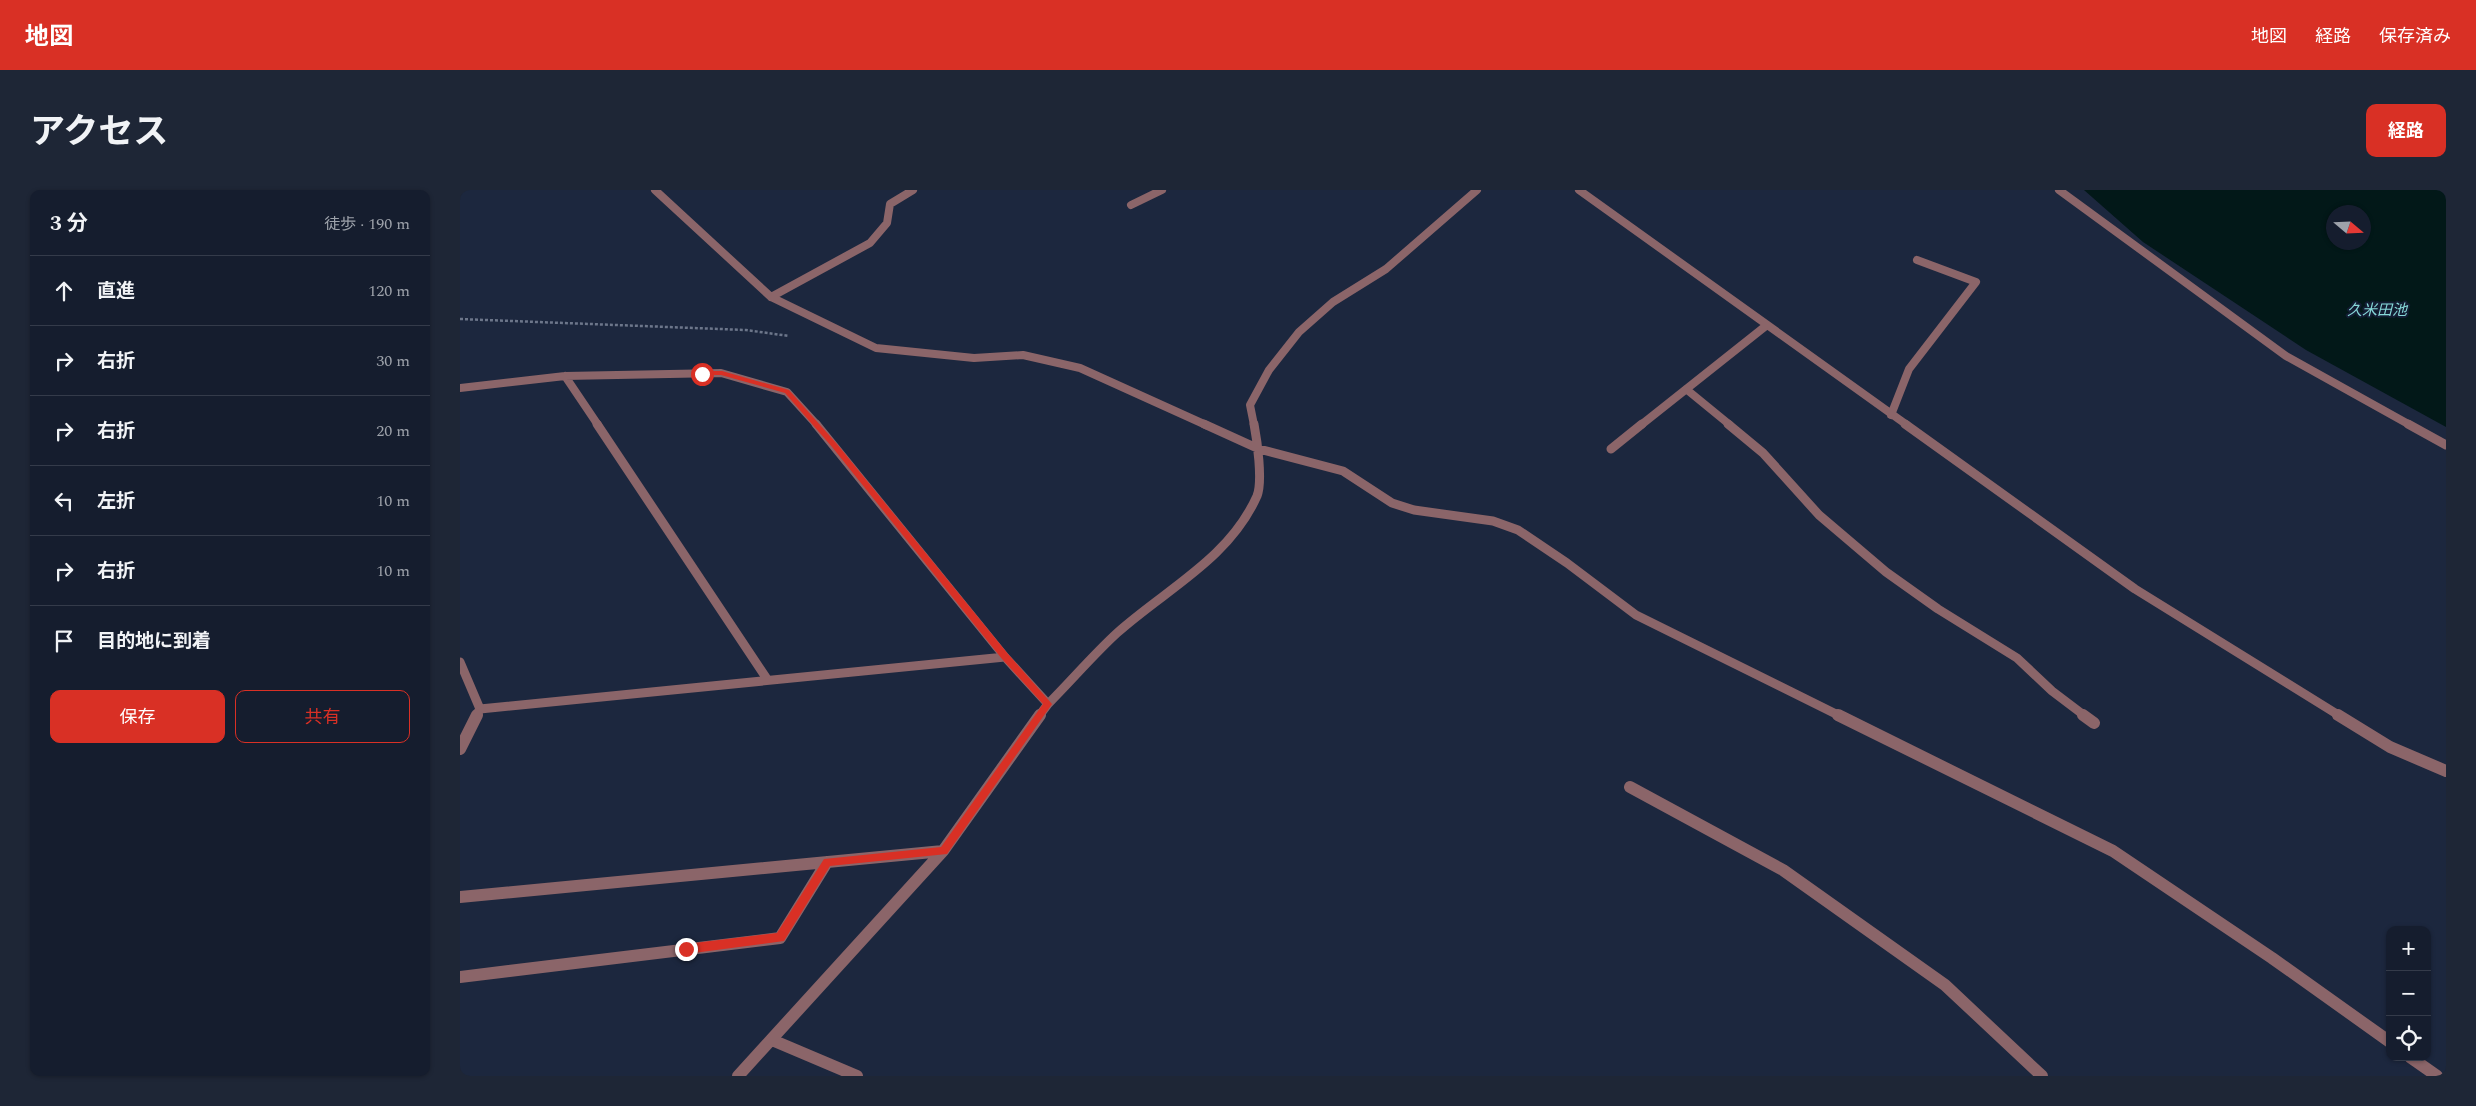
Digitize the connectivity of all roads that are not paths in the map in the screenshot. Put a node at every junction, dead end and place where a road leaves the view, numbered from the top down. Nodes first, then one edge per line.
1 (655, 190) edge
2 (913, 190) edge
3 (1162, 190) edge
4 (1477, 190) edge
5 (1579, 190) edge
6 (2059, 190) edge
7 (1131, 206) dead end
8 (1917, 260) dead end
9 (771, 297) junction
10 (1767, 325) junction
11 (565, 376) junction
12 (460, 388) edge
13 (1686, 389) junction
14 (1892, 415) junction
15 (2446, 445) edge
16 (1259, 449) junction
17 (1610, 449) dead end
18 (1005, 657) junction
19 (460, 662) edge
20 (767, 679) junction
21 (1048, 704) junction
22 (480, 709) junction
23 (2094, 723) dead end
24 (460, 749) edge
25 (2446, 771) edge
26 (1630, 787) dead end
27 (943, 851) junction
28 (827, 862) junction
29 (460, 897) edge
30 (460, 977) edge
31 (2386, 1039) edge
32 (772, 1040) junction
33 (2416, 1061) edge
34 (738, 1076) edge
35 (857, 1076) edge
36 (2042, 1076) edge
37 (2437, 1076) edge

1 - 9 street
2 - 9 street
3 - 7 street
4 - 16 street
5 - 10 street
6 - 15 street
8 - 14 street
9 - 16 street
10 - 13 street
10 - 14 street
11 - 12 street
11 - 18 street
11 - 20 street
13 - 17 street
13 - 23 street
14 - 25 street
16 - 21 street
16 - 31 street
18 - 20 street
18 - 21 street
19 - 22 street
20 - 22 street
21 - 27 street
22 - 24 street
26 - 36 street
27 - 28 street
27 - 32 street
28 - 29 street
28 - 30 street
32 - 34 street
32 - 35 street
33 - 37 street

